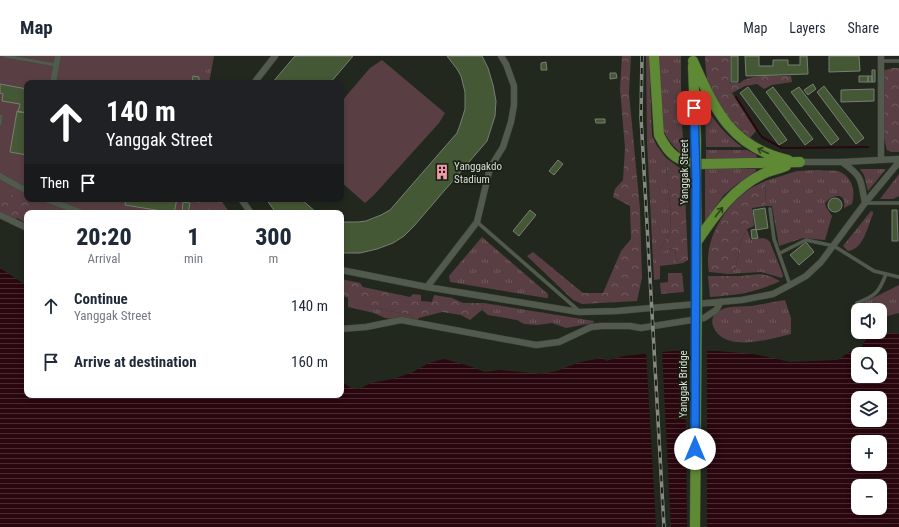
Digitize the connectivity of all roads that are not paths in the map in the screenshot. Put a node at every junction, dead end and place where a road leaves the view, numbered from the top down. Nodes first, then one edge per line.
1 (5, 56) edge
2 (58, 56) edge
3 (275, 56) edge
4 (502, 56) edge
5 (654, 56) edge
6 (693, 59) edge
7 (881, 59) edge
8 (899, 61) edge
9 (56, 65) junction
10 (54, 80) edge
11 (256, 80) edge
12 (1, 116) dead end
13 (0, 124) edge
14 (899, 159) edge
15 (881, 160) junction
16 (800, 162) junction
17 (842, 162) junction
18 (899, 162) edge
19 (0, 176) edge
20 (24, 189) edge
21 (53, 202) edge
22 (865, 203) junction
23 (899, 203) edge
24 (770, 209) dead end
25 (75, 210) edge
26 (0, 216) edge
27 (477, 222) junction
28 (24, 227) edge
29 (696, 243) junction
30 (834, 246) junction
31 (780, 253) junction
32 (344, 271) edge
33 (886, 274) junction
34 (899, 277) edge
35 (790, 285) junction
36 (427, 286) junction
37 (697, 289) joint
38 (721, 302) junction
39 (857, 303) dead end
40 (579, 312) junction
41 (344, 329) edge
42 (695, 527) edge

1 - 9 lane
2 - 9 street
3 - 11 street
4 - 27 street
5 - 16 main road
16 -> 6 main road
6 - 29 main road, Yanggak Street, bridge
7 - 8 lane
7 - 15 street
9 - 10 street
12 - 13 lane
14 - 15 street
15 - 17 street
16 - 17 street
29 -> 16 main road
17 - 22 street
18 - 22 street
19 - 20 street
21 - 25 street
22 - 23 lane
22 - 30 street
24 - 31 lane
26 - 28 street
27 - 36 street
27 - 40 lane
29 - 37 main road, Yanggak Street
30 - 31 lane
30 - 33 lane
30 - 35 street
31 - 35 lane
32 - 36 street
33 - 34 lane
33 - 39 lane
35 - 38 street
36 - 40 street
37 - 42 main road, Yanggak Bridge, bridge
38 - 40 street
38 - 41 street

